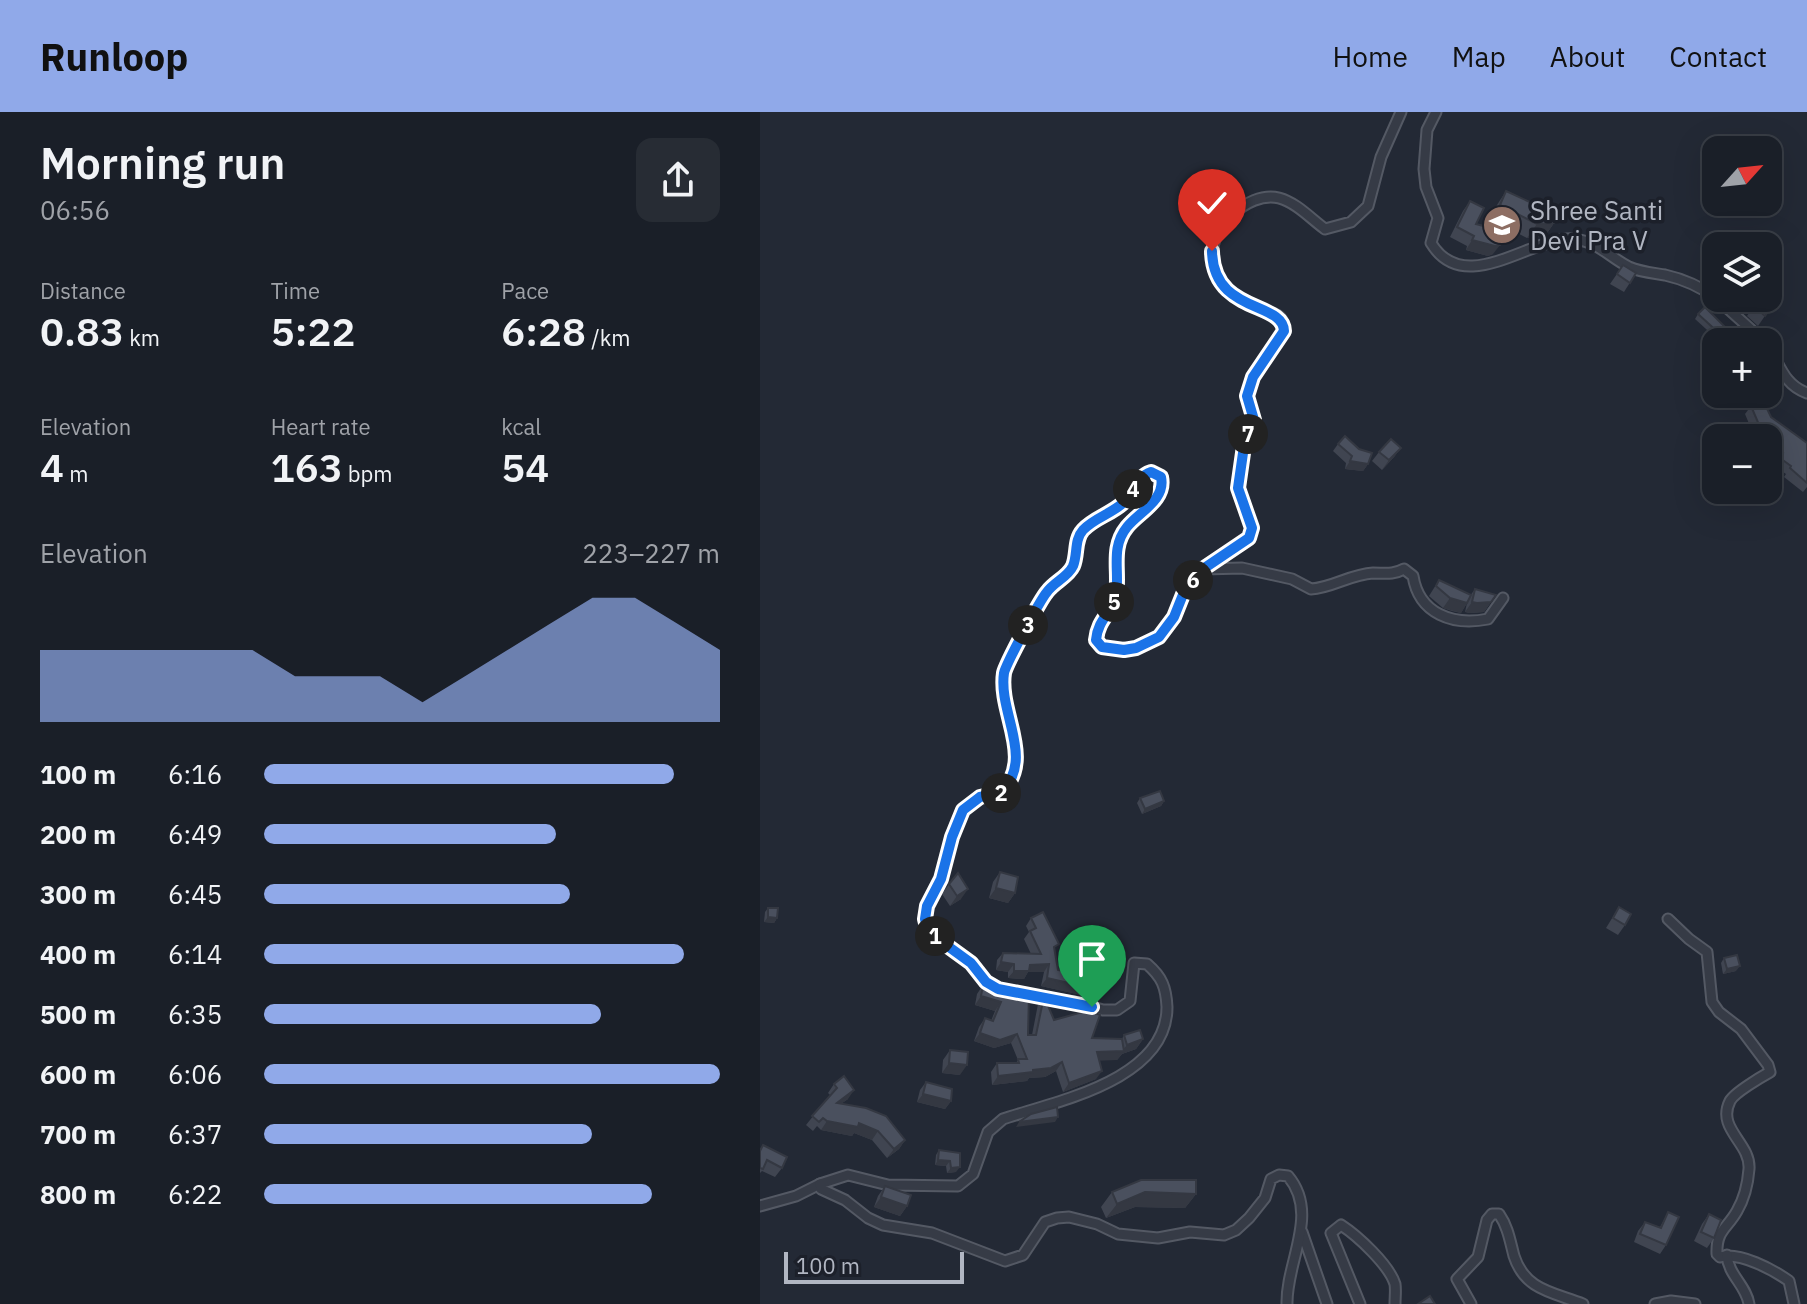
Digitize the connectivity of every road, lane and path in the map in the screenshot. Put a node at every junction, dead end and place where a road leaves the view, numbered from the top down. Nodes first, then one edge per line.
1 (1401, 112) edge
2 (1436, 112) edge
3 (1702, 291) edge
4 (1734, 312) edge
5 (1751, 328) edge
6 (1782, 373) edge
7 (1807, 393) edge
8 (1203, 569) junction
9 (1503, 598) dead end
10 (1668, 919) dead end
11 (820, 1184) junction
12 (760, 1206) edge
13 (1300, 1229) junction
14 (1727, 1255) junction
15 (1287, 1304) edge
16 (1327, 1304) edge
17 (1360, 1304) edge
18 (1395, 1304) edge
19 (1471, 1304) edge
20 (1583, 1304) edge
21 (1655, 1304) edge
22 (1695, 1304) edge
23 (1749, 1304) edge
24 (1794, 1304) edge

1 - 8 street
2 - 3 street
4 - 5 street
6 - 7 street
8 - 9 street
8 - 11 street
10 - 14 street
11 - 12 street
11 - 13 street
13 - 15 street
13 - 16 street
14 - 23 street
14 - 24 street
17 - 18 street
19 - 20 street
21 - 22 street

